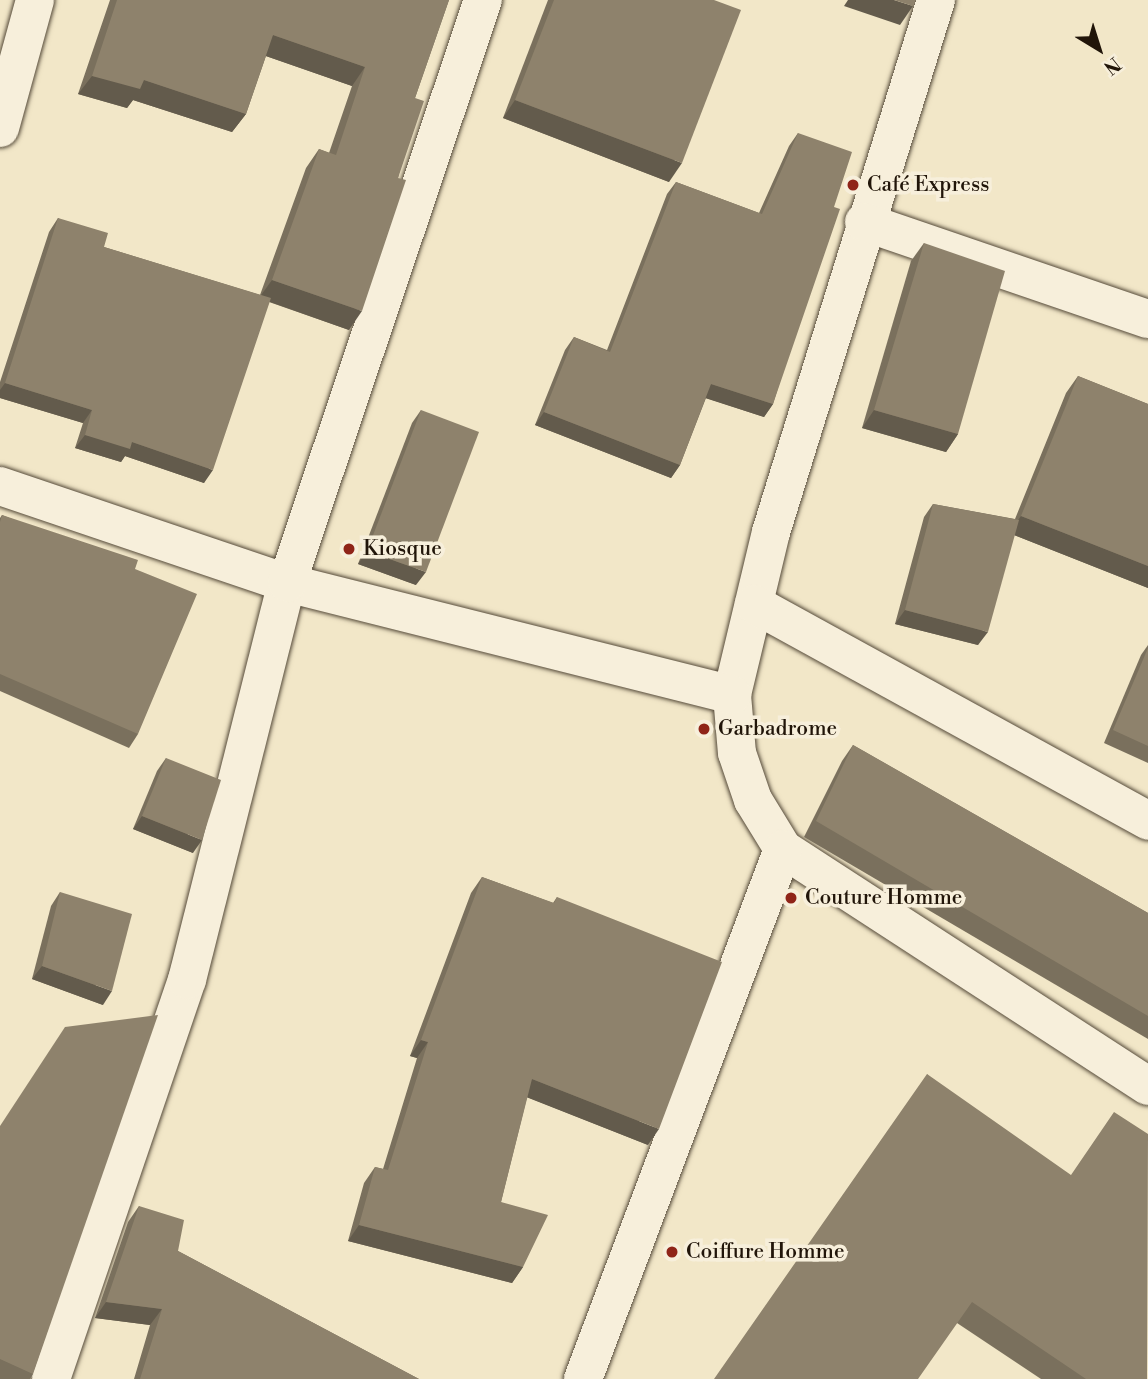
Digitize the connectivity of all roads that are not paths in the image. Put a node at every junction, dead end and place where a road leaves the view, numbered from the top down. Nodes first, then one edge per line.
1 (35, 0) edge
2 (483, 0) edge
3 (936, 0) edge
4 (0, 128) edge
5 (864, 222) junction
6 (1148, 319) edge
7 (0, 486) edge
8 (287, 583) junction
9 (754, 604) junction
10 (732, 695) junction
11 (1148, 821) edge
12 (783, 849) junction
13 (1148, 1086) edge
14 (51, 1379) edge
15 (583, 1379) edge

1 - 4 street
2 - 8 street
3 - 5 street
5 - 6 street
5 - 9 street
7 - 8 street
8 - 10 street
8 - 14 street
9 - 10 street
9 - 11 street
10 - 12 street
12 - 13 street
12 - 15 street

